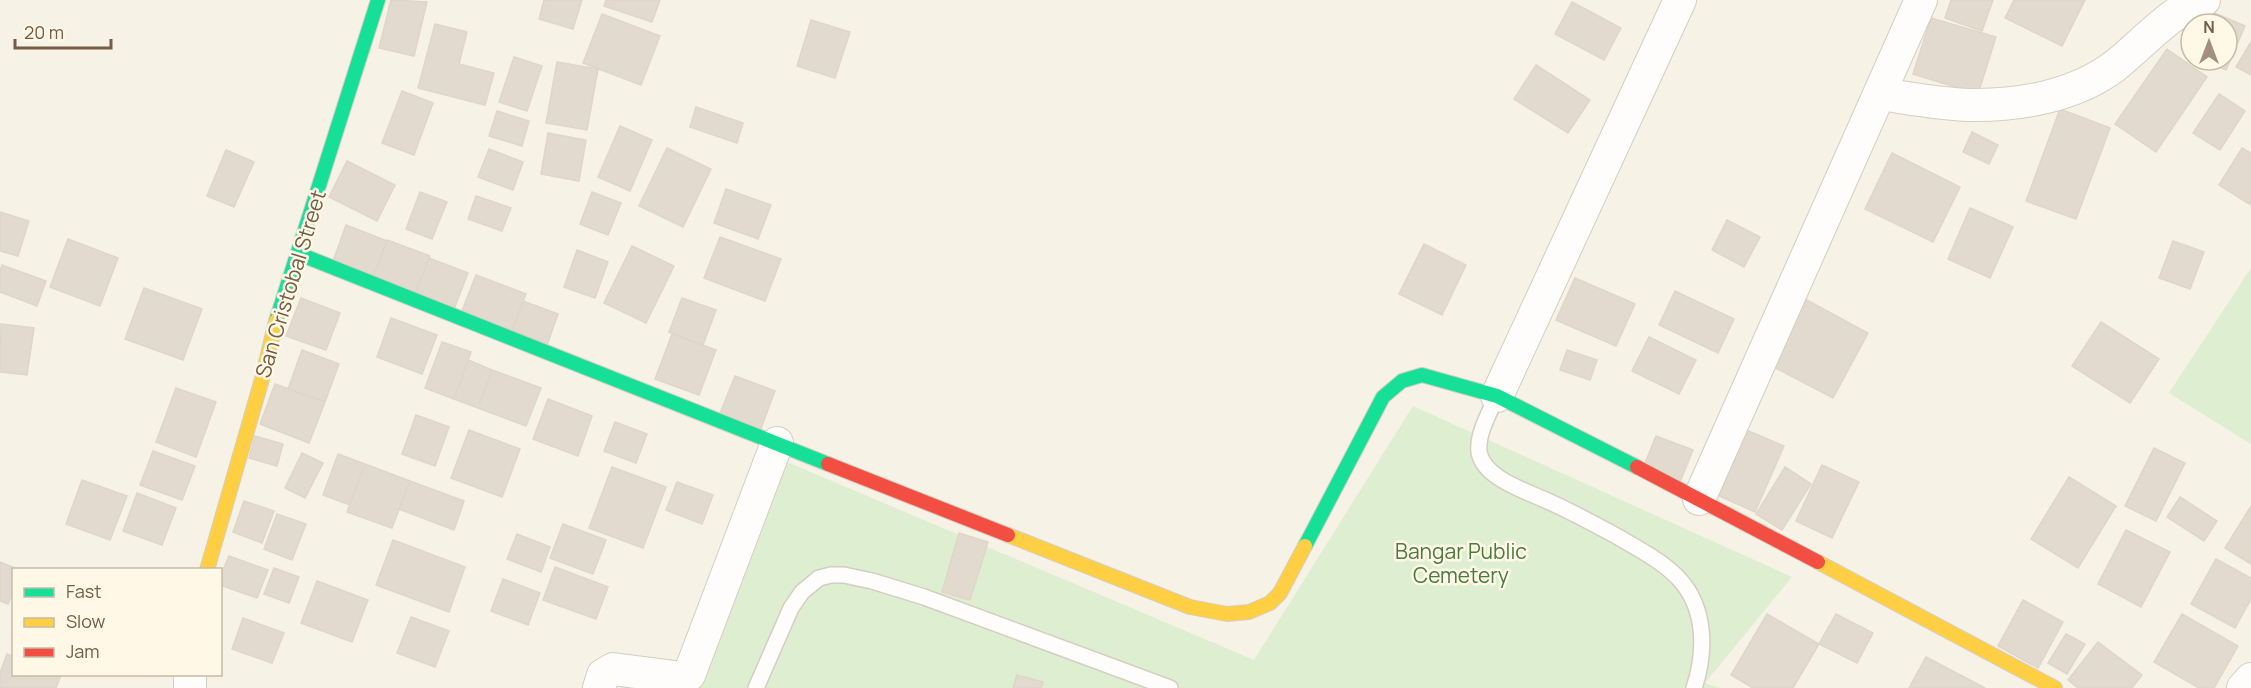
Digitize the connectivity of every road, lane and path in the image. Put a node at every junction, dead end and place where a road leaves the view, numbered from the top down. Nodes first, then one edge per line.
1 (378, 0) edge
2 (1680, 0) edge
3 (1920, 0) edge
4 (2204, 0) edge
5 (1879, 94) junction
6 (299, 254) junction
7 (1497, 396) junction
8 (777, 443) junction
9 (1699, 499) junction
10 (208, 568) edge
11 (2251, 679) edge
12 (599, 688) edge
13 (756, 688) edge
14 (1170, 688) edge
15 (1694, 688) edge
16 (2055, 688) edge
17 (2242, 688) edge

1 - 6 street, San Cristobal Street
2 - 7 street
3 - 5 street
4 - 5 street
5 - 9 street
6 - 8 street
6 - 10 street, San Cristobal Street
7 - 8 street
7 - 9 street
7 - 15 lane
8 - 12 street
9 - 16 street
11 - 17 street
13 - 14 lane

